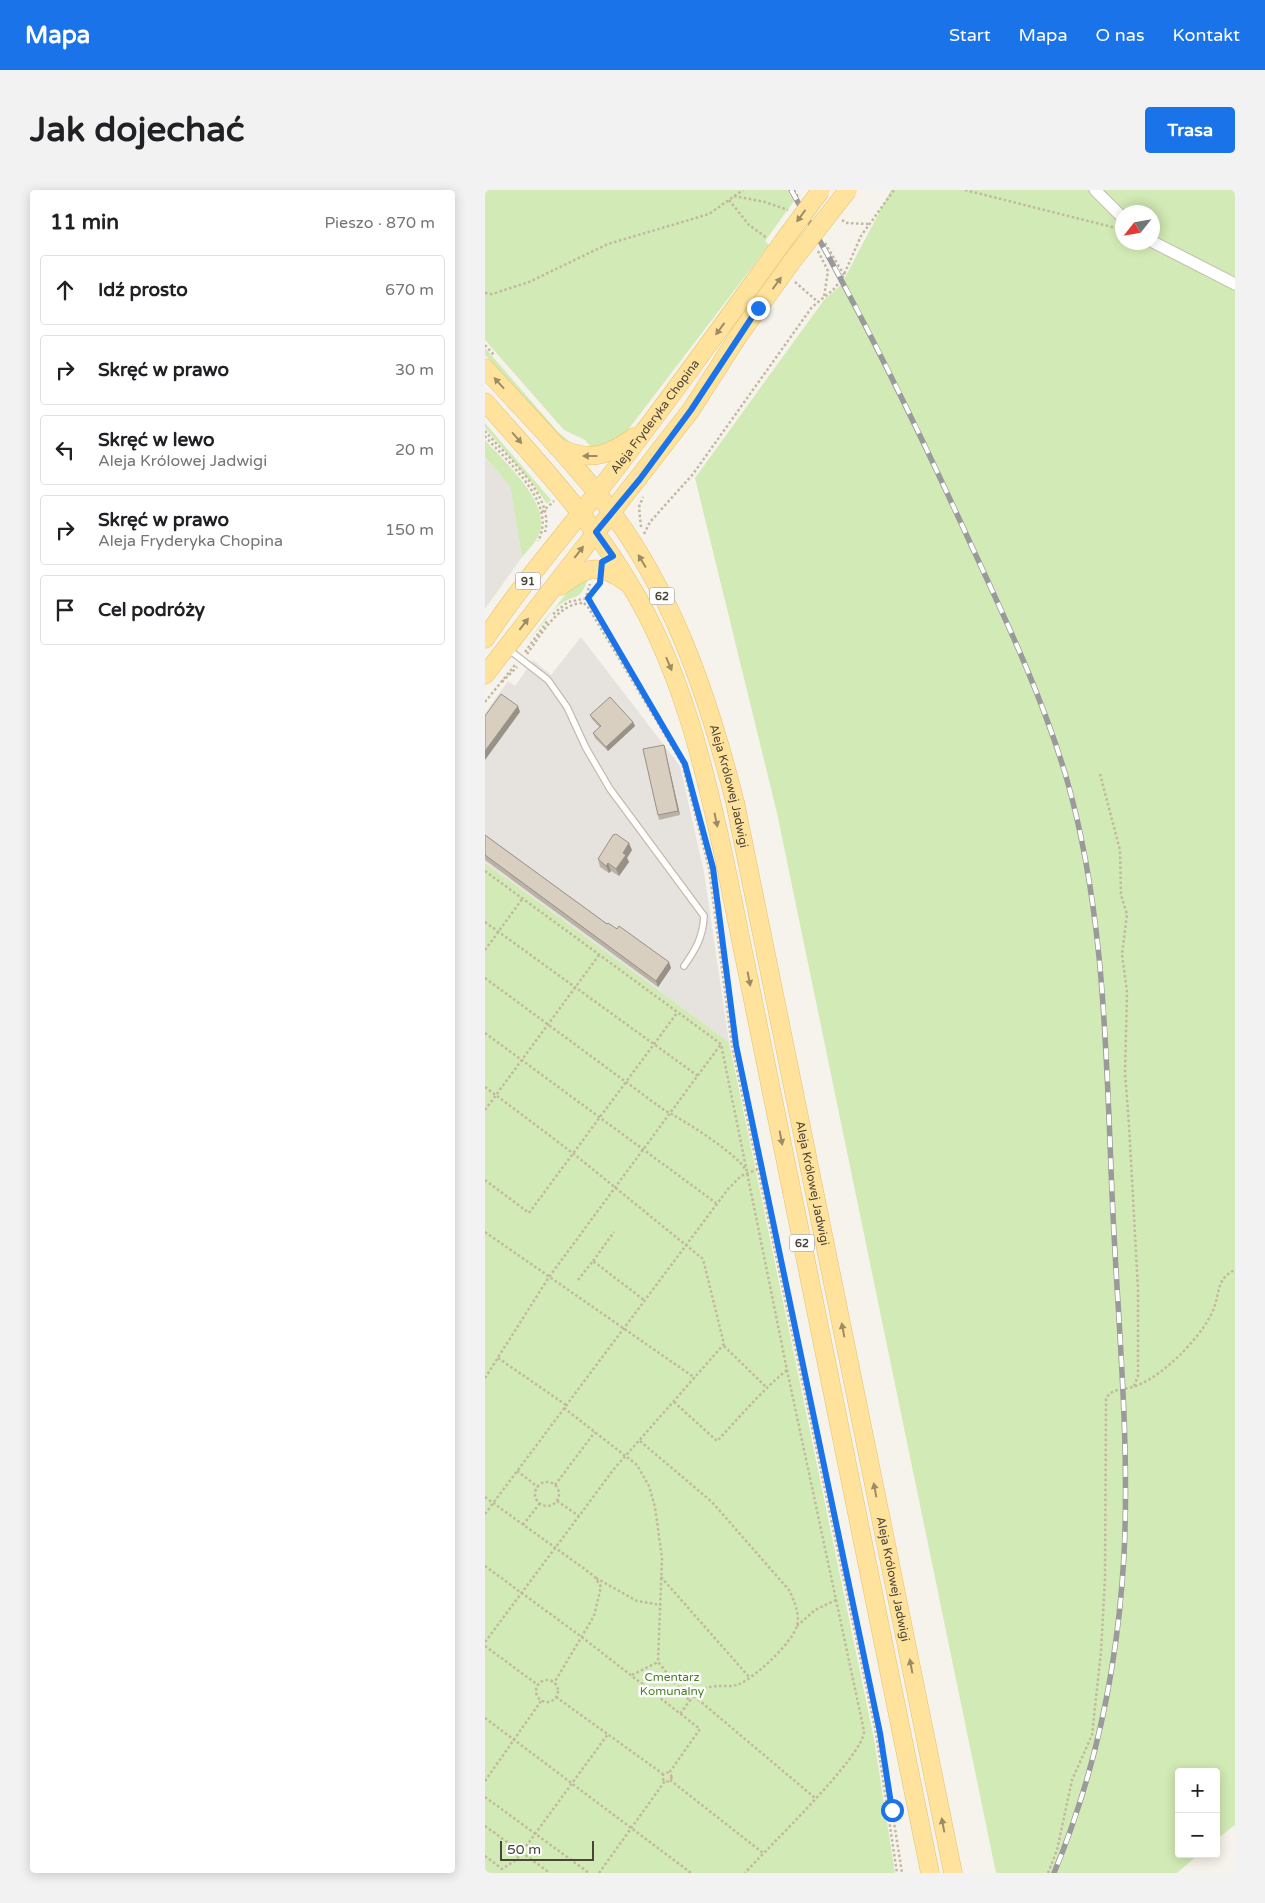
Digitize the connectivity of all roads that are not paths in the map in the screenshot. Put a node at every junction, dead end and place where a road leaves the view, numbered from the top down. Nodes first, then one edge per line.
1 (821, 190) edge
2 (848, 190) edge
3 (1095, 190) edge
4 (1115, 210) edge
5 (1160, 246) edge
6 (1235, 284) edge
7 (485, 368) edge
8 (485, 402) edge
9 (648, 427) junction
10 (554, 446) junction
11 (597, 493) junction
12 (580, 512) junction
13 (612, 514) junction
14 (596, 532) junction
15 (630, 584) junction
16 (543, 600) junction
17 (500, 650) edge
18 (485, 675) edge
19 (683, 966) dead end
20 (930, 1873) edge
21 (953, 1873) edge

1 -> 9 main road, Aleja Fryderyka Chopina / 91, bridge
13 -> 2 main road, Aleja Fryderyka Chopina / 91, bridge
3 - 4 street
5 - 6 street
10 -> 7 main road, 62
8 -> 12 main road, 62
9 -> 10 main road
9 - 11 main road, Aleja Fryderyka Chopina / 91
10 - 11 main road, 62
11 - 12 main road, Aleja Fryderyka Chopina / 91
11 - 13 main road, 62
12 - 14 main road, 62
12 - 17 main road, Aleja Fryderyka Chopina / 91
13 - 14 main road, Aleja Fryderyka Chopina / 91
21 -> 13 main road, Aleja Królowej Jadwigi / 62
14 - 15 main road, Aleja Królowej Jadwigi / 62
16 -> 14 main road, Aleja Fryderyka Chopina / 91
15 - 16 main road
15 -> 20 main road, Aleja Królowej Jadwigi / 62
17 -> 16 main road, Aleja Fryderyka Chopina / 91
17 - 18 main road, Aleja Fryderyka Chopina / 91
17 - 19 lane

